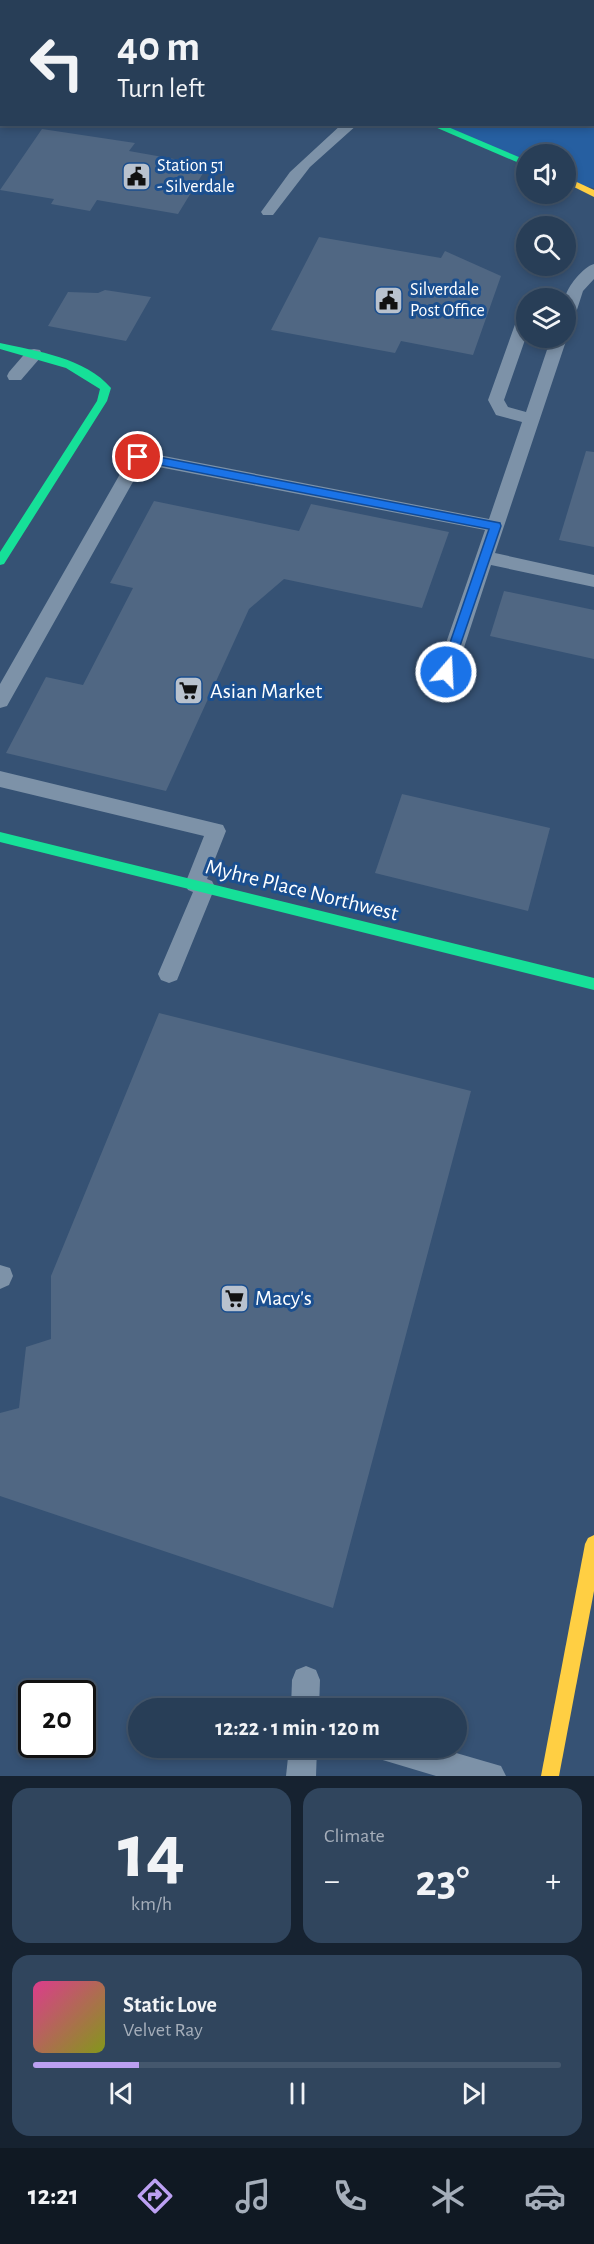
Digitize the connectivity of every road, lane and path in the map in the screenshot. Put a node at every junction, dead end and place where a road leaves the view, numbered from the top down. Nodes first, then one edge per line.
1 (349, 126) edge
2 (437, 126) edge
3 (516, 160) edge
4 (576, 184) edge
5 (590, 190) edge
6 (268, 212) dead end
7 (594, 269) edge
8 (576, 290) edge
9 (516, 344) edge
10 (0, 346) edge
11 (556, 348) edge
12 (33, 354) junction
13 (15, 376) dead end
14 (531, 419) junction
15 (495, 526) junction
16 (485, 557) junction
17 (0, 561) edge
18 (594, 580) edge
19 (446, 672) dead end
20 (0, 701) edge
21 (0, 779) edge
22 (0, 837) edge
23 (200, 886) junction
24 (169, 974) dead end
25 (594, 984) edge
26 (594, 1544) edge
27 (306, 1680) dead end
28 (305, 1698) edge
29 (302, 1758) edge
30 (424, 1758) edge
31 (301, 1776) edge
32 (491, 1776) edge
33 (550, 1776) edge

1 - 6 lane
2 - 3 street
4 - 5 street
7 - 8 lane
9 - 14 lane
10 - 12 street
11 - 14 lane
12 - 13 lane
12 - 17 street
14 - 15 lane
15 - 16 lane
15 - 20 lane
16 - 18 lane
16 - 19 lane
21 - 23 lane
22 - 23 street, Myhre Place Northwest
23 - 24 lane
23 - 25 street, Myhre Place Northwest
26 - 33 street
27 - 28 lane
29 - 31 lane
30 - 32 lane

